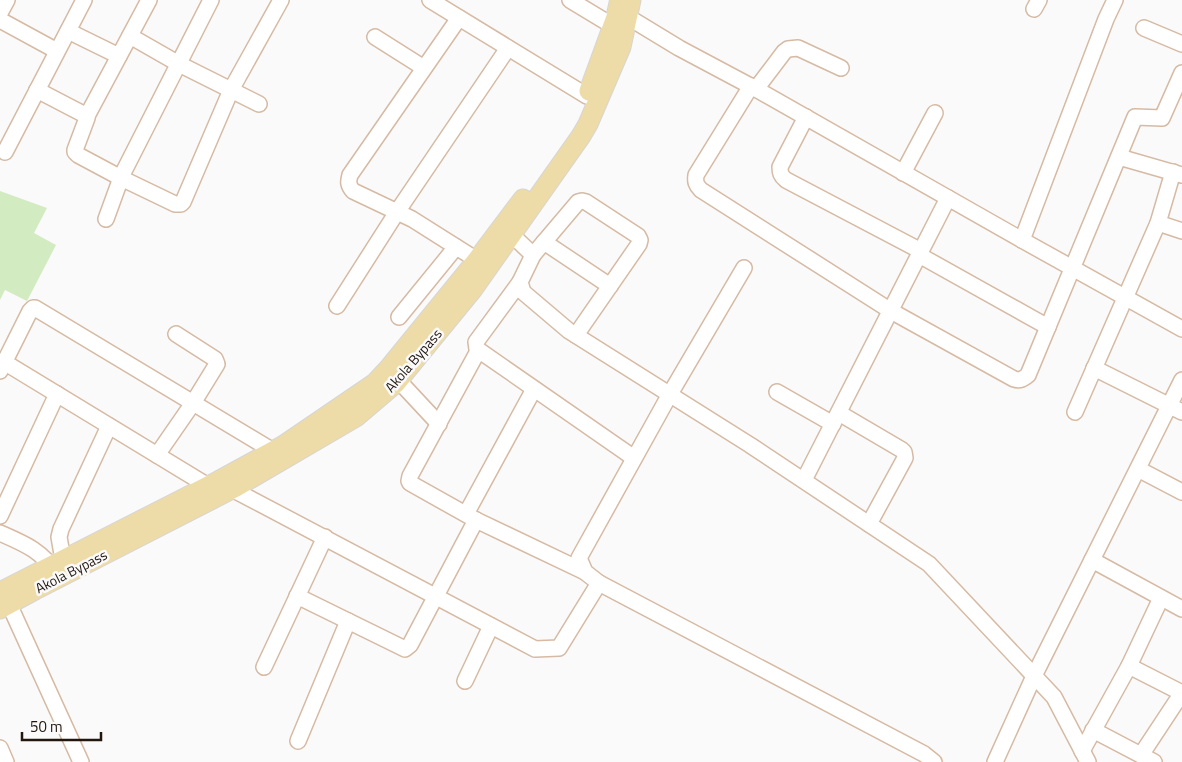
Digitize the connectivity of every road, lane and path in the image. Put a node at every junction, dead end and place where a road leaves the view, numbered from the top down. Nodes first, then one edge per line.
1 (6, 0) edge
2 (84, 0) edge
3 (149, 0) edge
4 (211, 0) edge
5 (281, 0) edge
6 (430, 0) edge
7 (570, 0) edge
8 (620, 0) edge
9 (1115, 0) edge
10 (0, 13) edge
11 (624, 14) edge
12 (459, 18) junction
13 (0, 20) edge
14 (1144, 28) dead end
15 (68, 30) junction
16 (130, 36) junction
17 (374, 37) dead end
18 (1182, 44) edge
19 (508, 48) junction
20 (57, 51) junction
21 (119, 56) junction
22 (179, 64) junction
23 (424, 68) junction
24 (841, 68) dead end
25 (1182, 73) edge
26 (754, 88) junction
27 (37, 90) junction
28 (231, 90) junction
29 (587, 96) junction
30 (259, 104) dead end
31 (936, 113) dead end
32 (87, 116) junction
33 (806, 118) junction
34 (5, 152) dead end
35 (1119, 157) junction
36 (903, 173) junction
37 (1177, 173) edge
38 (121, 178) junction
39 (948, 198) junction
40 (397, 212) junction
41 (106, 219) dead end
42 (1158, 223) junction
43 (1182, 231) edge
44 (512, 235) junction
45 (1022, 240) junction
46 (544, 242) junction
47 (456, 247) junction
48 (920, 253) junction
49 (534, 255) junction
50 (476, 260) junction
51 (744, 268) dead end
52 (1072, 268) junction
53 (520, 282) junction
54 (610, 286) junction
55 (1125, 297) junction
56 (337, 306) dead end
57 (891, 310) junction
58 (399, 316) dead end
59 (1048, 327) junction
60 (1182, 329) edge
61 (176, 334) dead end
62 (576, 336) junction
63 (478, 351) junction
64 (2, 367) edge
65 (1094, 368) junction
66 (398, 380) junction
67 (1182, 380) edge
68 (534, 389) junction
69 (777, 392) dead end
70 (57, 394) junction
71 (670, 394) junction
72 (193, 403) junction
73 (1176, 409) edge
74 (1075, 412) dead end
75 (836, 418) junction
76 (439, 424) junction
77 (109, 426) junction
78 (273, 451) junction
79 (157, 455) junction
80 (634, 458) junction
81 (1138, 469) junction
82 (239, 480) junction
83 (804, 480) junction
84 (208, 486) junction
85 (1182, 492) edge
86 (0, 516) edge
87 (471, 517) junction
88 (869, 524) junction
89 (0, 533) edge
90 (324, 537) junction
91 (1092, 560) junction
92 (58, 567) junction
93 (585, 572) junction
94 (598, 584) junction
95 (297, 596) junction
96 (435, 596) junction
97 (1162, 598) junction
98 (3, 602) edge
99 (1182, 609) edge
100 (348, 621) junction
101 (491, 626) junction
102 (1129, 666) junction
103 (264, 667) dead end
104 (1034, 676) junction
105 (465, 681) dead end
106 (1182, 693) edge
107 (1093, 730) junction
108 (298, 741) dead end
109 (0, 748) edge
110 (1085, 756) edge
111 (926, 759) edge
112 (1148, 759) edge
113 (6, 762) edge
114 (81, 762) edge
115 (994, 762) edge

1 - 10 street
2 - 15 street
3 - 16 street
4 - 22 street
5 - 28 street
6 - 12 street
7 - 11 street
8 - 11 main road, Akola Bypass
9 - 45 street
11 - 26 street
11 - 29 main road, Akola Bypass
11 - 44 main road, Akola Bypass
12 - 19 street
12 - 23 street
13 - 20 street
14 - 18 street
15 - 20 street
15 - 21 street
16 - 21 street
16 - 22 street
17 - 23 street
19 - 29 street
19 - 40 street
20 - 27 street
21 - 32 street
22 - 28 street
22 - 38 street
23 - 40 street
24 - 26 street
25 - 35 street
26 - 33 street
26 - 57 street
27 - 32 street
27 - 34 street
28 - 30 street
28 - 38 street
29 - 50 main road, Akola Bypass
31 - 36 street
32 - 38 street
33 - 36 street
33 - 48 street
35 - 37 street
35 - 52 street
36 - 39 street
37 - 42 street
38 - 41 street
39 - 45 street
39 - 48 street
40 - 47 street
40 - 56 street
42 - 43 street
42 - 55 street
44 - 49 street
44 - 66 main road, Akola Bypass
45 - 52 street
46 - 49 street
46 - 54 street
46 - 54 street
47 - 50 street
47 - 58 street
48 - 57 street
48 - 59 street
49 - 53 street
50 - 78 main road, Akola Bypass
51 - 71 street
52 - 55 street
52 - 59 street
53 - 62 street
53 - 63 street
54 - 62 street
55 - 60 street
55 - 65 street
57 - 59 street
57 - 75 street
61 - 72 street
62 - 71 street
63 - 68 street
63 - 76 street
64 - 70 street
64 - 72 street
65 - 73 street
65 - 74 street
66 - 76 street
66 - 82 main road, Akola Bypass
67 - 73 street
68 - 80 street
68 - 87 street
69 - 75 street
70 - 77 street
70 - 86 street
71 - 80 street
71 - 83 street
72 - 78 street
72 - 79 street
73 - 81 street
75 - 83 street
75 - 88 street
76 - 87 street
77 - 79 street
77 - 92 street
78 - 82 main road, Akola Bypass
79 - 84 street
80 - 93 street
81 - 85 street
81 - 91 street
82 - 84 main road, Akola Bypass
82 - 90 street
82 - 92 main road, Akola Bypass
83 - 88 street
84 - 92 main road, Akola Bypass
87 - 93 street
87 - 96 street
88 - 104 street
89 - 92 street
90 - 95 street
90 - 96 street
91 - 97 street
91 - 104 street
92 - 98 main road, Akola Bypass
93 - 94 street
94 - 101 street
94 - 111 street
95 - 100 street
95 - 103 street
96 - 100 street
96 - 101 street
97 - 99 street
97 - 102 street
98 - 114 street
100 - 108 street
101 - 105 street
102 - 106 street
102 - 107 street
104 - 110 street
104 - 115 street
106 - 112 street
107 - 110 street
107 - 112 street
109 - 113 street

